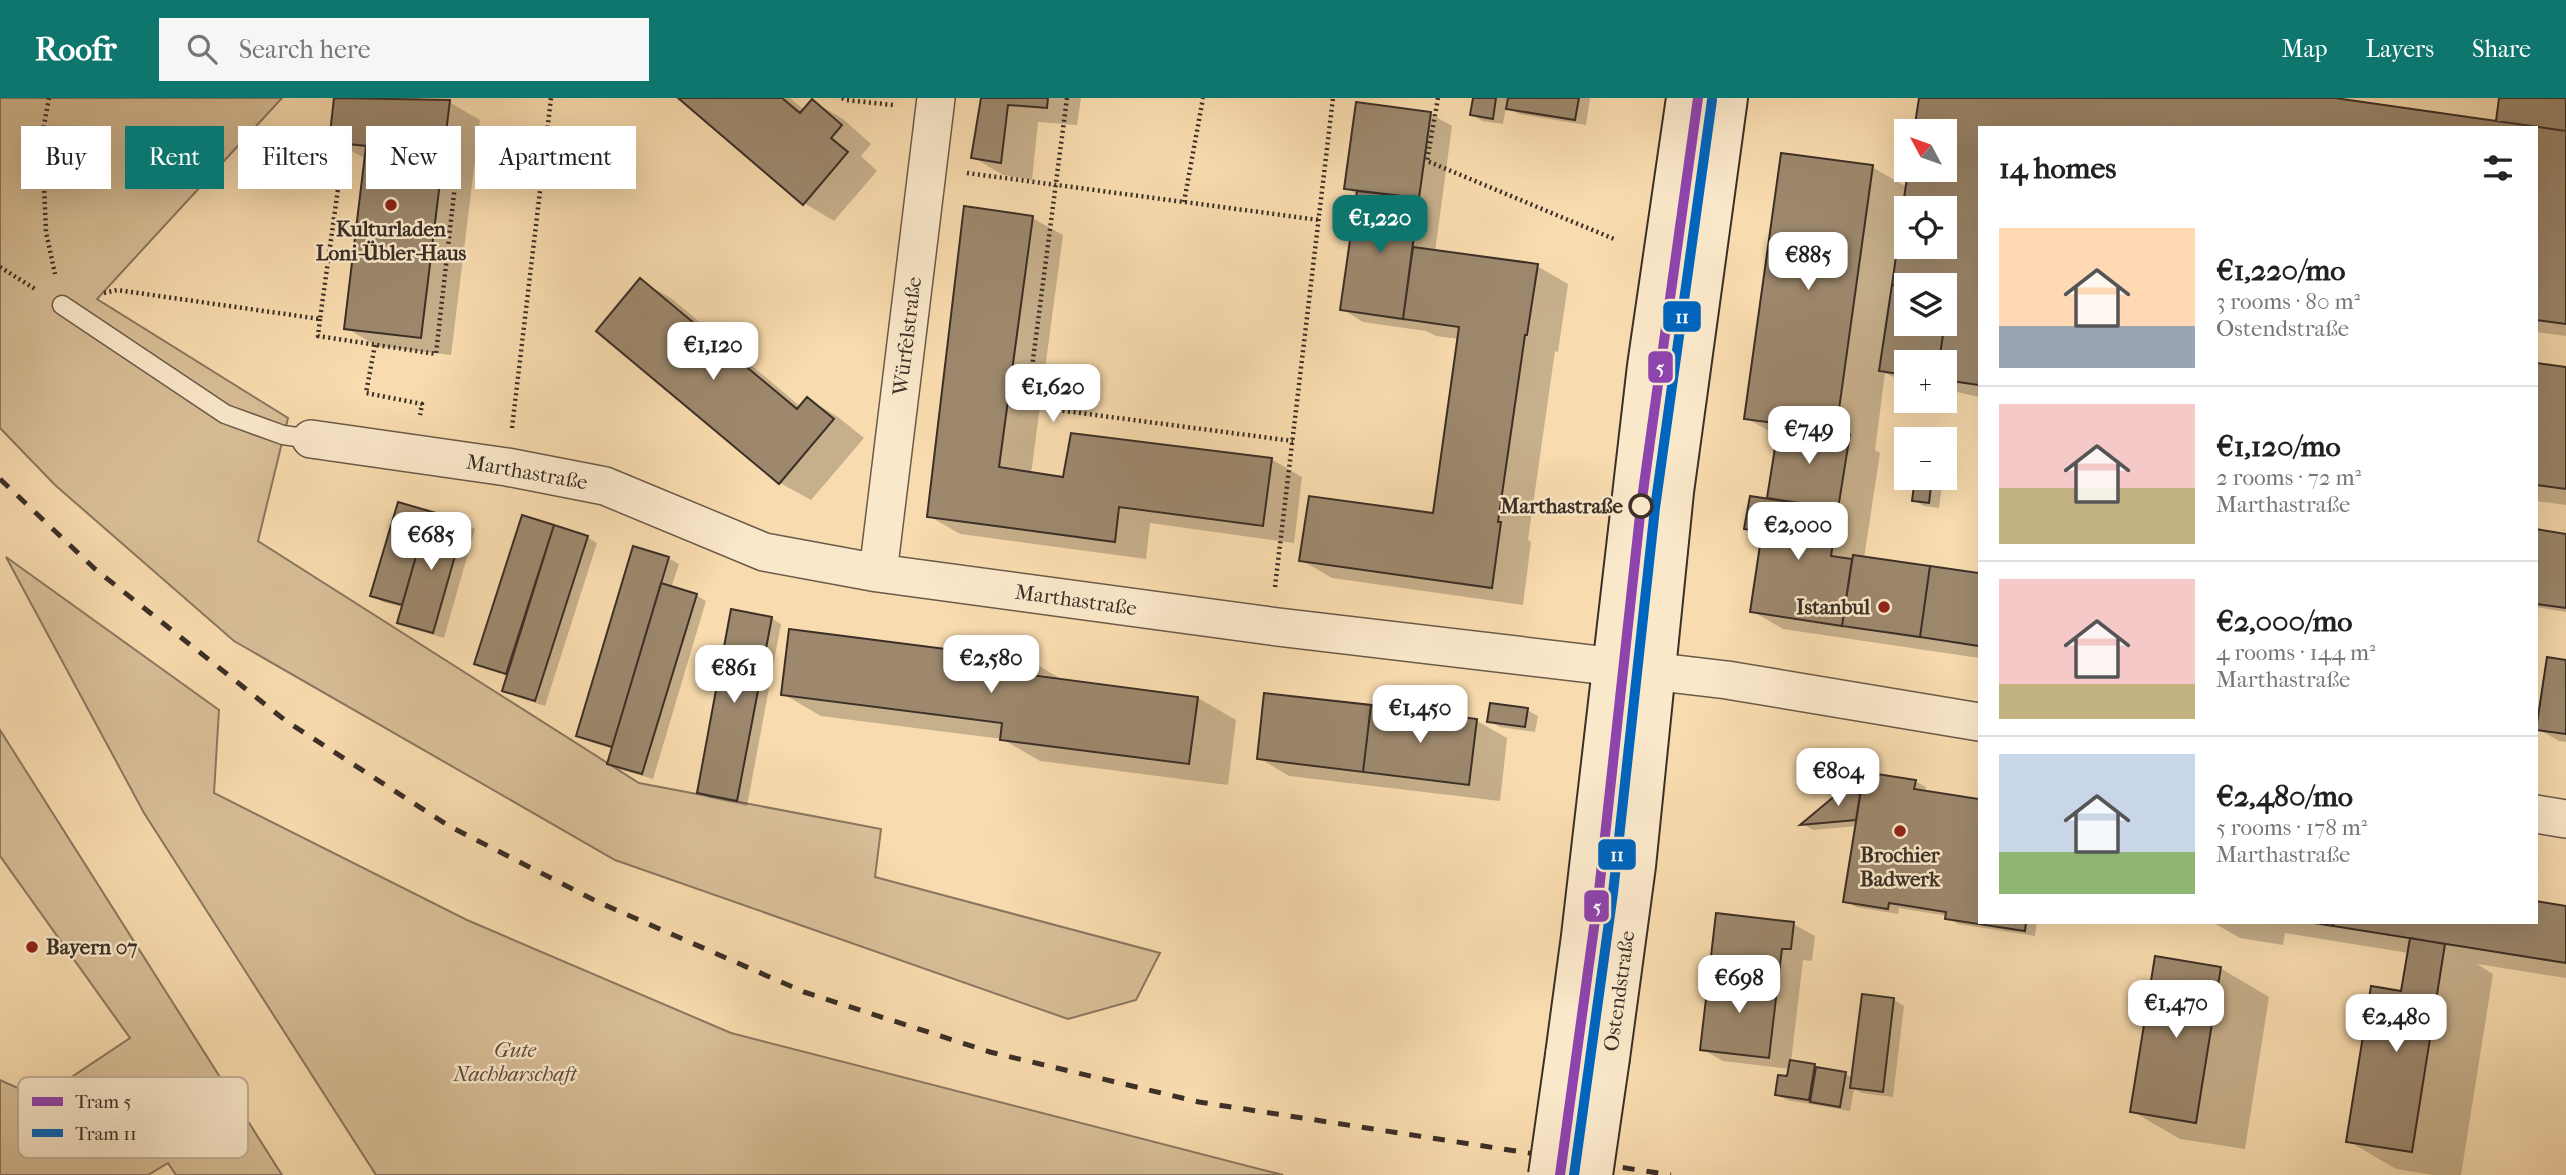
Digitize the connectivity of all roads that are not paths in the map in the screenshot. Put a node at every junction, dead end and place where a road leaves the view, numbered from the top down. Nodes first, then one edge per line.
1 (1686, 98) edge
2 (1728, 98) edge
3 (936, 104) edge
4 (62, 305) road end
5 (311, 439) joint
6 (878, 573) junction
7 (1613, 668) junction
8 (1656, 672) junction
9 (1978, 722) edge
10 (2538, 814) edge
11 (2566, 819) edge
12 (1548, 1175) edge
13 (1593, 1175) edge

1 - 7 main road
2 - 8 main road, Ostendstraße
3 - 6 street, Würfelstraße
4 - 5 lane
5 - 6 street, Marthastraße
6 - 7 street, Marthastraße
7 - 8 street, Marthastraße
7 - 12 main road, bridge
8 - 9 street, Marthastraße
8 - 13 main road, Ostendstraße, bridge
10 - 11 street

